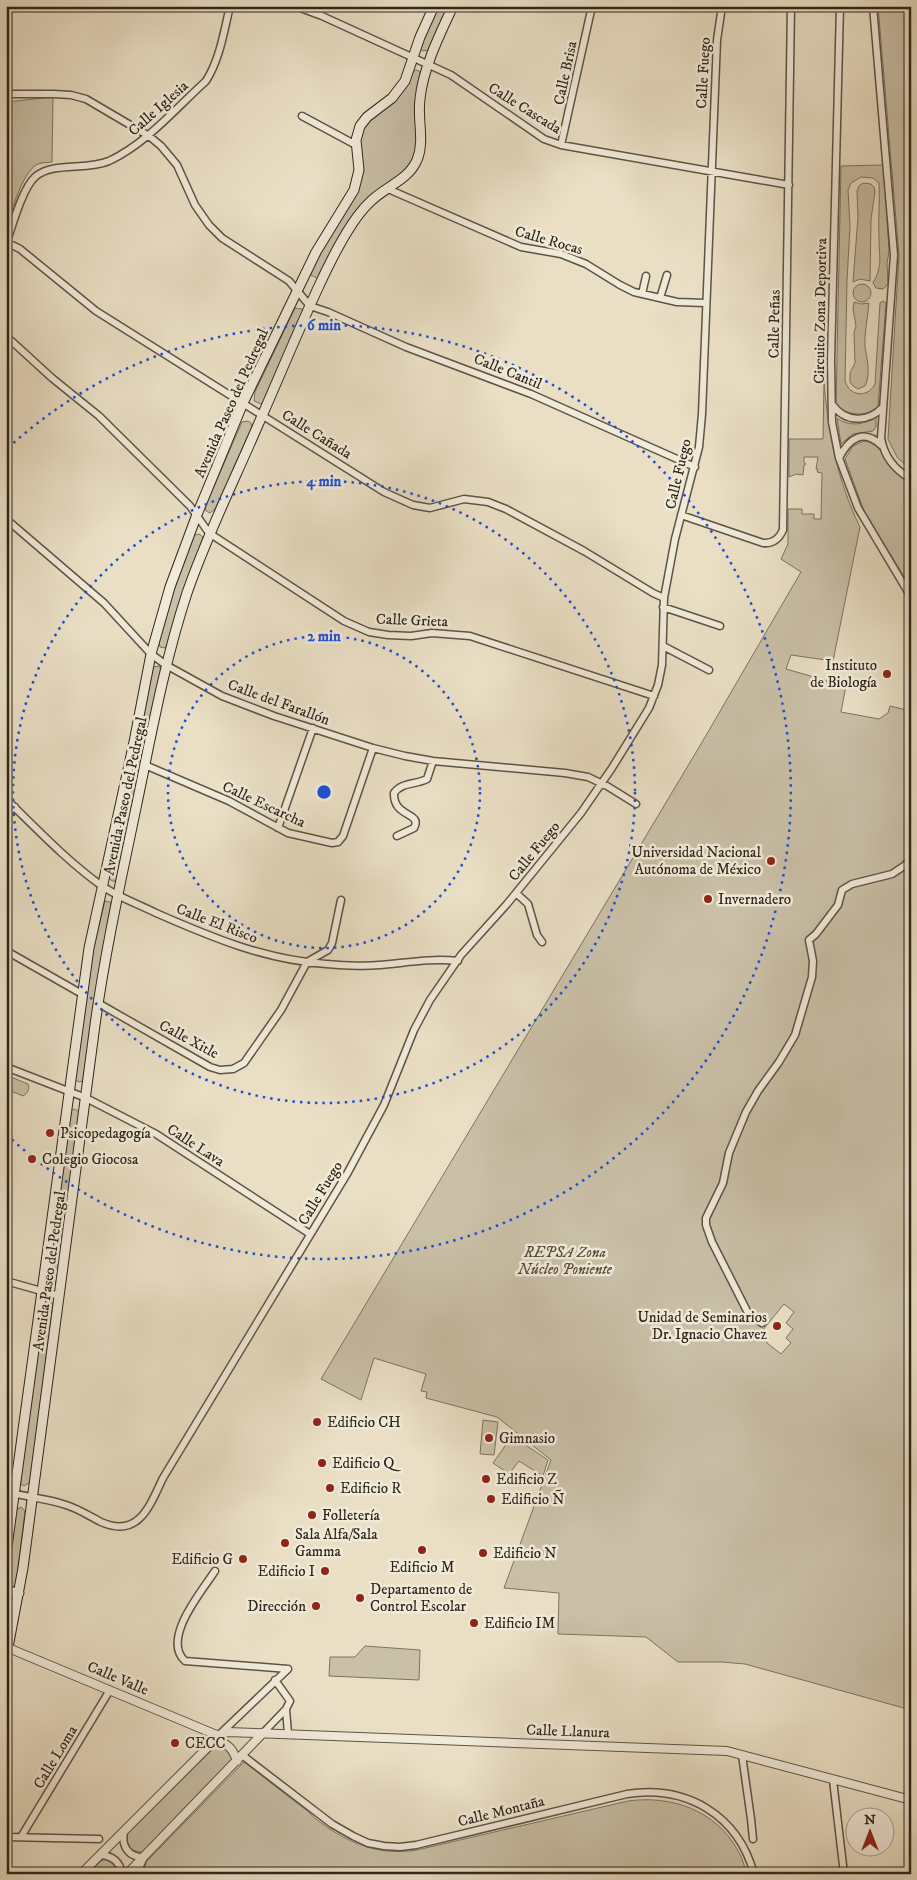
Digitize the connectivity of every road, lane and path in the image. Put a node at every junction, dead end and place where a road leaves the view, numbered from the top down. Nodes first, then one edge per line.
1 (230, 6) edge
2 (295, 6) edge
3 (434, 6) edge
4 (453, 6) edge
5 (592, 6) edge
6 (722, 6) edge
7 (792, 6) edge
8 (840, 6) edge
9 (873, 6) edge
10 (414, 57) junction
11 (429, 64) junction
12 (6, 94) edge
13 (302, 116) dead end
14 (149, 136) junction
15 (356, 145) junction
16 (562, 145) junction
17 (711, 171) junction
18 (789, 185) junction
19 (388, 189) junction
20 (6, 243) edge
21 (667, 275) dead end
22 (646, 276) dead end
23 (297, 292) junction
24 (642, 294) junction
25 (660, 298) junction
26 (705, 304) junction
27 (310, 306) junction
28 (6, 336) edge
29 (243, 403) junction
30 (831, 404) junction
31 (883, 407) junction
32 (263, 414) junction
33 (883, 446) junction
34 (839, 458) junction
35 (695, 467) junction
36 (911, 479) edge
37 (681, 515) junction
38 (196, 517) junction
39 (6, 519) edge
40 (209, 533) junction
41 (911, 597) edge
42 (664, 598) junction
43 (663, 607) junction
44 (720, 626) dead end
45 (663, 646) junction
46 (151, 654) junction
47 (166, 665) junction
48 (709, 670) dead end
49 (654, 696) junction
50 (313, 728) junction
51 (373, 748) junction
52 (433, 762) junction
53 (145, 765) junction
54 (602, 783) junction
55 (6, 799) edge
56 (636, 804) dead end
57 (14, 807) junction
58 (6, 813) edge
59 (278, 828) junction
60 (397, 836) dead end
61 (911, 859) edge
62 (103, 886) junction
63 (516, 893) junction
64 (118, 896) junction
65 (341, 900) dead end
66 (542, 942) dead end
67 (10, 953) dead end
68 (458, 961) junction
69 (307, 962) junction
70 (82, 994) junction
71 (98, 1003) junction
72 (6, 1067) edge
73 (68, 1090) junction
74 (86, 1098) junction
75 (310, 1234) junction
76 (6, 1281) edge
77 (41, 1292) junction
78 (59, 1296) junction
79 (762, 1323) dead end
80 (10, 1492) edge
81 (32, 1497) junction
82 (6, 1554) edge
83 (215, 1571) dead end
84 (6, 1591) edge
85 (19, 1593) junction
86 (8, 1648) edge
87 (6, 1658) edge
88 (275, 1680) junction
89 (110, 1690) junction
90 (286, 1709) junction
91 (263, 1733) junction
92 (288, 1734) junction
93 (219, 1736) junction
94 (213, 1742) junction
95 (742, 1755) junction
96 (240, 1758) junction
97 (832, 1780) junction
98 (911, 1800) edge
99 (124, 1832) junction
100 (6, 1837) edge
101 (21, 1837) junction
102 (99, 1839) dead end
103 (752, 1839) dead end
104 (101, 1855) junction
105 (144, 1857) junction
106 (81, 1874) edge
107 (122, 1874) edge
108 (127, 1874) edge
109 (140, 1874) edge
110 (754, 1874) edge
111 (844, 1874) edge

1 - 14 street, Calle Iglesia
2 - 10 street, Calle Cascada
3 - 10 main road, Avenida Paseo del Pedregal
4 - 11 main road, Avenida Paseo del Pedregal
5 - 16 street, Calle Brisa
6 - 17 street, Calle Fuego
7 - 18 street, Calle Peñas
8 - 30 street, Circuito Zona Deportiva
9 - 31 street
10 - 11 street, Calle Cascada
10 - 15 main road, Avenida Paseo del Pedregal
11 - 16 street, Calle Cascada
11 - 19 main road, Avenida Paseo del Pedregal
12 - 14 street
13 - 15 street
14 - 20 street, Calle Iglesia
14 - 23 street
15 - 23 main road, Avenida Paseo del Pedregal
16 - 17 street, Calle Cascada
17 - 18 street, Calle Cascada
17 - 26 street, Calle Fuego
18 - 37 street, Calle Peñas
19 - 24 street, Calle Rocas
19 - 27 main road, Avenida Paseo del Pedregal
20 - 29 street, Calle Cañada
21 - 25 street
22 - 24 street
23 - 27 street
23 - 29 main road, Avenida Paseo del Pedregal
24 - 25 street, Calle Rocas
25 - 26 street, Calle Rocas
26 - 35 street, Calle Fuego
27 - 32 main road, Avenida Paseo del Pedregal
27 - 35 street, Calle Cantil
28 - 38 street
29 - 32 street, Calle Cañada
29 - 38 main road, Avenida Paseo del Pedregal
30 - 31 street
30 - 34 street, Circuito Zona Deportiva
31 - 33 street
32 - 40 main road, Avenida Paseo del Pedregal
32 - 42 street, Calle Cañada
33 - 34 street
33 - 36 street
34 - 41 street, Circuito Zona Deportiva
35 - 37 street, Calle Fuego
37 - 42 street, Calle Fuego
38 - 40 street, Calle Grieta
38 - 46 main road, Avenida Paseo del Pedregal
39 - 46 street, Calle del Farallón
40 - 47 main road, Avenida Paseo del Pedregal
40 - 49 street, Calle Grieta
42 - 43 street, Calle Fuego
43 - 44 street
43 - 45 street, Calle Fuego
45 - 48 street
45 - 49 street, Calle Fuego
46 - 47 street, Calle del Farallón
46 - 62 main road, Avenida Paseo del Pedregal
47 - 50 street, Calle del Farallón
47 - 53 main road, Avenida Paseo del Pedregal
49 - 54 street, Calle Fuego
50 - 51 street, Calle del Farallón
50 - 59 street
51 - 52 street, Calle del Farallón
51 - 59 street, Calle Escarcha
52 - 54 street, Calle del Farallón
52 - 60 street
53 - 59 street, Calle Escarcha
53 - 64 main road, Avenida Paseo del Pedregal
54 - 56 street, Calle del Farallón
54 - 63 street, Calle Fuego
55 - 57 street, Calle El Risco
57 - 58 street
57 - 62 street, Calle El Risco
61 - 79 street
62 - 64 street, Calle El Risco
62 - 70 main road, Avenida Paseo del Pedregal
63 - 66 street
63 - 68 street, Calle Fuego
64 - 69 street, Calle El Risco
64 - 71 main road, Avenida Paseo del Pedregal
65 - 69 street
67 - 70 street
68 - 69 street, Calle El Risco
68 - 75 street, Calle Fuego
69 - 71 street, Calle Xitle
70 - 73 main road, Avenida Paseo del Pedregal
71 - 74 main road, Avenida Paseo del Pedregal
72 - 73 street, Calle Lava
73 - 74 street, Calle Lava
73 - 77 main road, Avenida Paseo del Pedregal
74 - 75 street, Calle Lava
74 - 78 main road, Avenida Paseo del Pedregal
75 - 81 street, Calle Fuego
76 - 77 street
77 - 78 street
77 - 80 main road, Avenida Paseo del Pedregal
78 - 81 main road, Avenida Paseo del Pedregal
80 - 81 street, Calle Fuego
80 - 82 main road, Avenida Paseo del Pedregal
81 - 85 main road, Avenida Paseo del Pedregal
83 - 88 street
84 - 85 main road
85 - 86 main road, Avenida Paseo del Pedregal
86 - 87 main road, Avenida Paseo del Pedregal
86 - 89 street, Calle Valle
88 - 90 street
88 - 93 street
89 - 93 street, Calle Valle
89 - 101 street, Calle Loma
90 - 91 street
90 - 92 street
91 - 92 street, Calle Llanura
91 - 93 street, Calle Llanura
91 - 96 street
92 - 95 street, Calle Llanura
93 - 94 street
94 - 96 street
94 - 99 street
95 - 97 street, Calle Llanura
95 - 103 street
96 - 105 street
96 - 110 street, Calle Montaña
97 - 98 street, Calle Llanura
97 - 111 street
99 - 104 street
99 - 105 street
100 - 101 street
101 - 102 street
104 - 106 street
104 - 107 street
105 - 108 street
105 - 109 street

